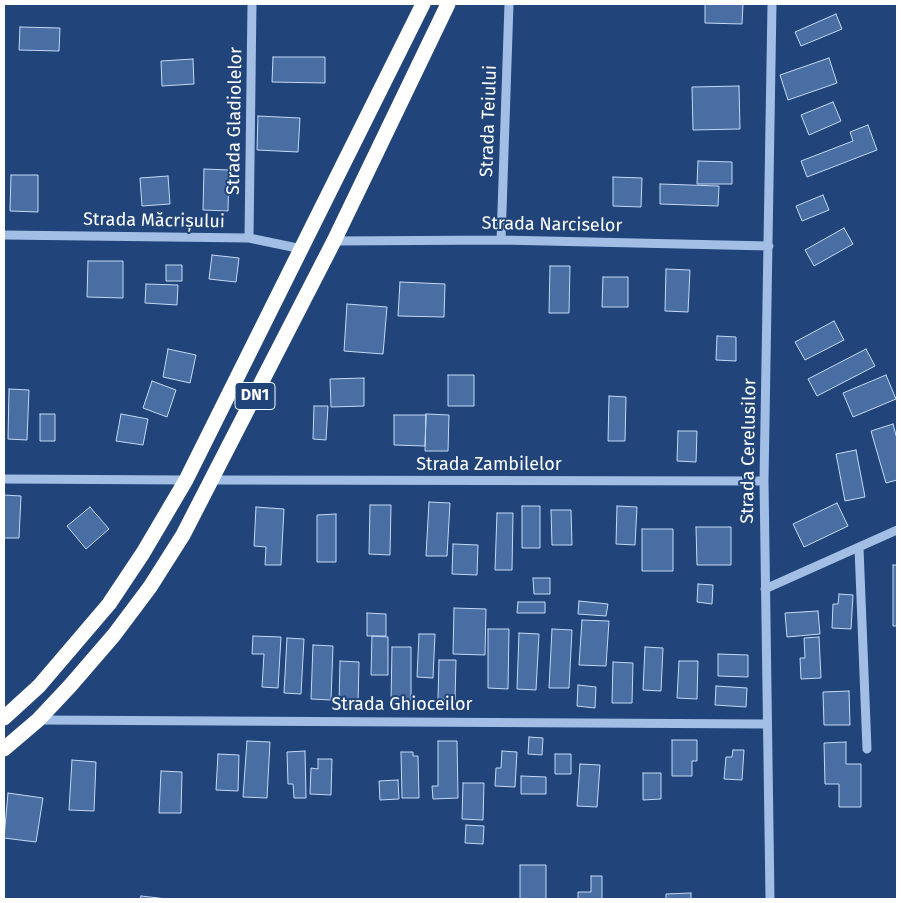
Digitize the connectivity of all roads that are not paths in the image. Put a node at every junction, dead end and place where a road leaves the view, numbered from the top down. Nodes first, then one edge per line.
1 (252, 4) edge
2 (422, 4) edge
3 (448, 4) edge
4 (509, 4) edge
5 (772, 4) edge
6 (4, 235) edge
7 (249, 238) junction
8 (501, 240) junction
9 (334, 241) junction
10 (769, 246) junction
11 (302, 249) junction
12 (4, 479) edge
13 (186, 480) junction
14 (213, 480) junction
15 (764, 481) junction
16 (897, 530) edge
17 (858, 548) junction
18 (765, 589) junction
19 (5, 715) edge
20 (38, 720) junction
21 (766, 724) junction
22 (4, 749) edge
23 (867, 749) dead end
24 (770, 899) edge

1 - 7 street, Strada Gladiolelor
2 - 11 highway, DN1
3 - 9 highway, DN1
4 - 8 street, Strada Teiului
5 - 10 street, Strada Cerelusilor
6 - 7 street, Strada Măcrișului
7 - 11 street, Strada Măcrișului
8 - 9 street, Strada Narciselor
8 - 10 street, Strada Narciselor
9 - 14 highway, DN1
10 - 15 street, Strada Cerelusilor
11 - 13 highway, DN1
12 - 13 street
13 - 19 highway, DN1
14 - 15 street, Strada Zambilelor
14 - 20 highway, DN1
15 - 18 street, Strada Cerelusilor
16 - 17 street
17 - 18 street
17 - 23 street
18 - 21 street, Strada Cerelusilor
20 - 21 street, Strada Ghioceilor
20 - 22 highway, DN1
21 - 24 street, Strada Cerelusilor

